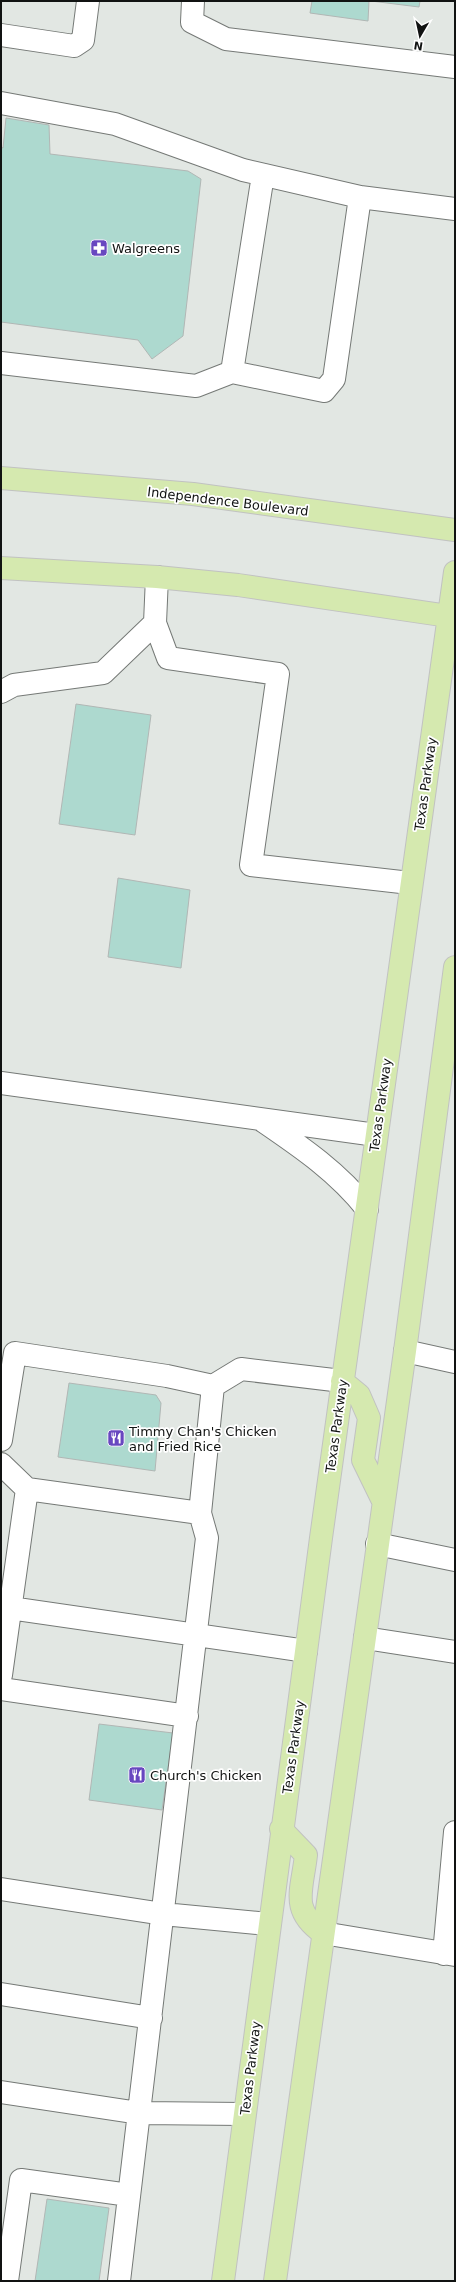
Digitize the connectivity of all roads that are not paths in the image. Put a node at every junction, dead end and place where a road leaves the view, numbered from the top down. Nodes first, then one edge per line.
1 (88, 1) edge
2 (194, 1) edge
3 (1, 35) edge
4 (455, 67) edge
5 (1, 103) edge
6 (263, 175) junction
7 (360, 197) junction
8 (455, 209) edge
9 (1, 363) edge
10 (232, 372) junction
11 (1, 478) edge
12 (455, 530) edge
13 (1, 568) edge
14 (455, 572) edge
15 (157, 577) junction
16 (452, 617) edge
17 (155, 623) junction
18 (1, 692) edge
19 (410, 883) junction
20 (455, 967) edge
21 (448, 1063) edge
22 (1, 1083) edge
23 (261, 1119) junction
24 (376, 1135) junction
25 (367, 1209) junction
26 (405, 1351) junction
27 (455, 1362) edge
28 (342, 1381) junction
29 (213, 1386) junction
30 (1, 1440) edge
31 (1, 1464) edge
32 (27, 1489) junction
33 (384, 1501) junction
34 (200, 1513) junction
35 (377, 1544) junction
36 (455, 1560) edge
37 (10, 1608) junction
38 (197, 1635) junction
39 (365, 1638) junction
40 (306, 1651) junction
41 (455, 1652) edge
42 (1, 1675) edge
43 (1, 1689) edge
44 (187, 1716) junction
45 (281, 1829) junction
46 (455, 1832) edge
47 (1, 1889) edge
48 (163, 1914) junction
49 (268, 1924) junction
50 (323, 1933) junction
51 (449, 1954) edge
52 (1, 1994) edge
53 (151, 2018) junction
54 (1, 2092) edge
55 (139, 2113) junction
56 (244, 2114) junction
57 (129, 2195) junction
58 (6, 2281) edge
59 (119, 2281) edge
60 (223, 2281) edge
61 (276, 2281) edge

1 - 3 lane
2 - 4 lane
5 - 6 lane
6 - 7 lane
6 - 10 lane
7 - 8 lane
7 - 10 lane
9 - 10 lane
11 - 12 main road, Independence Boulevard
13 - 15 main road
14 - 16 main road, Texas Parkway
15 - 16 main road
15 - 17 lane
16 - 19 main road, Texas Parkway
17 - 18 lane
17 - 19 lane
19 - 24 main road, Texas Parkway
20 - 21 main road
21 - 26 main road
22 - 23 lane
23 - 24 lane
23 - 25 lane
24 - 25 main road, Texas Parkway
25 - 28 main road, Texas Parkway
26 - 27 lane
26 - 33 main road
28 - 29 lane
28 - 33 main road
28 - 40 main road, Texas Parkway
29 - 30 lane
29 - 34 lane
31 - 32 lane
32 - 34 lane
32 - 37 lane
33 - 35 main road
34 - 38 lane
35 - 36 lane
35 - 39 main road
37 - 38 lane
37 - 42 lane
38 - 40 lane
38 - 44 lane
39 - 41 lane
39 - 50 main road
40 - 45 main road, Texas Parkway
43 - 44 lane
44 - 48 lane
45 - 49 main road, Texas Parkway
45 - 50 main road
46 - 51 lane
47 - 48 lane
48 - 49 lane
48 - 53 lane
49 - 56 main road, Texas Parkway
50 - 51 lane
50 - 61 main road
52 - 53 lane
53 - 55 lane
54 - 55 lane
55 - 56 lane
55 - 57 lane
56 - 60 main road, Texas Parkway
57 - 58 lane
57 - 59 lane

